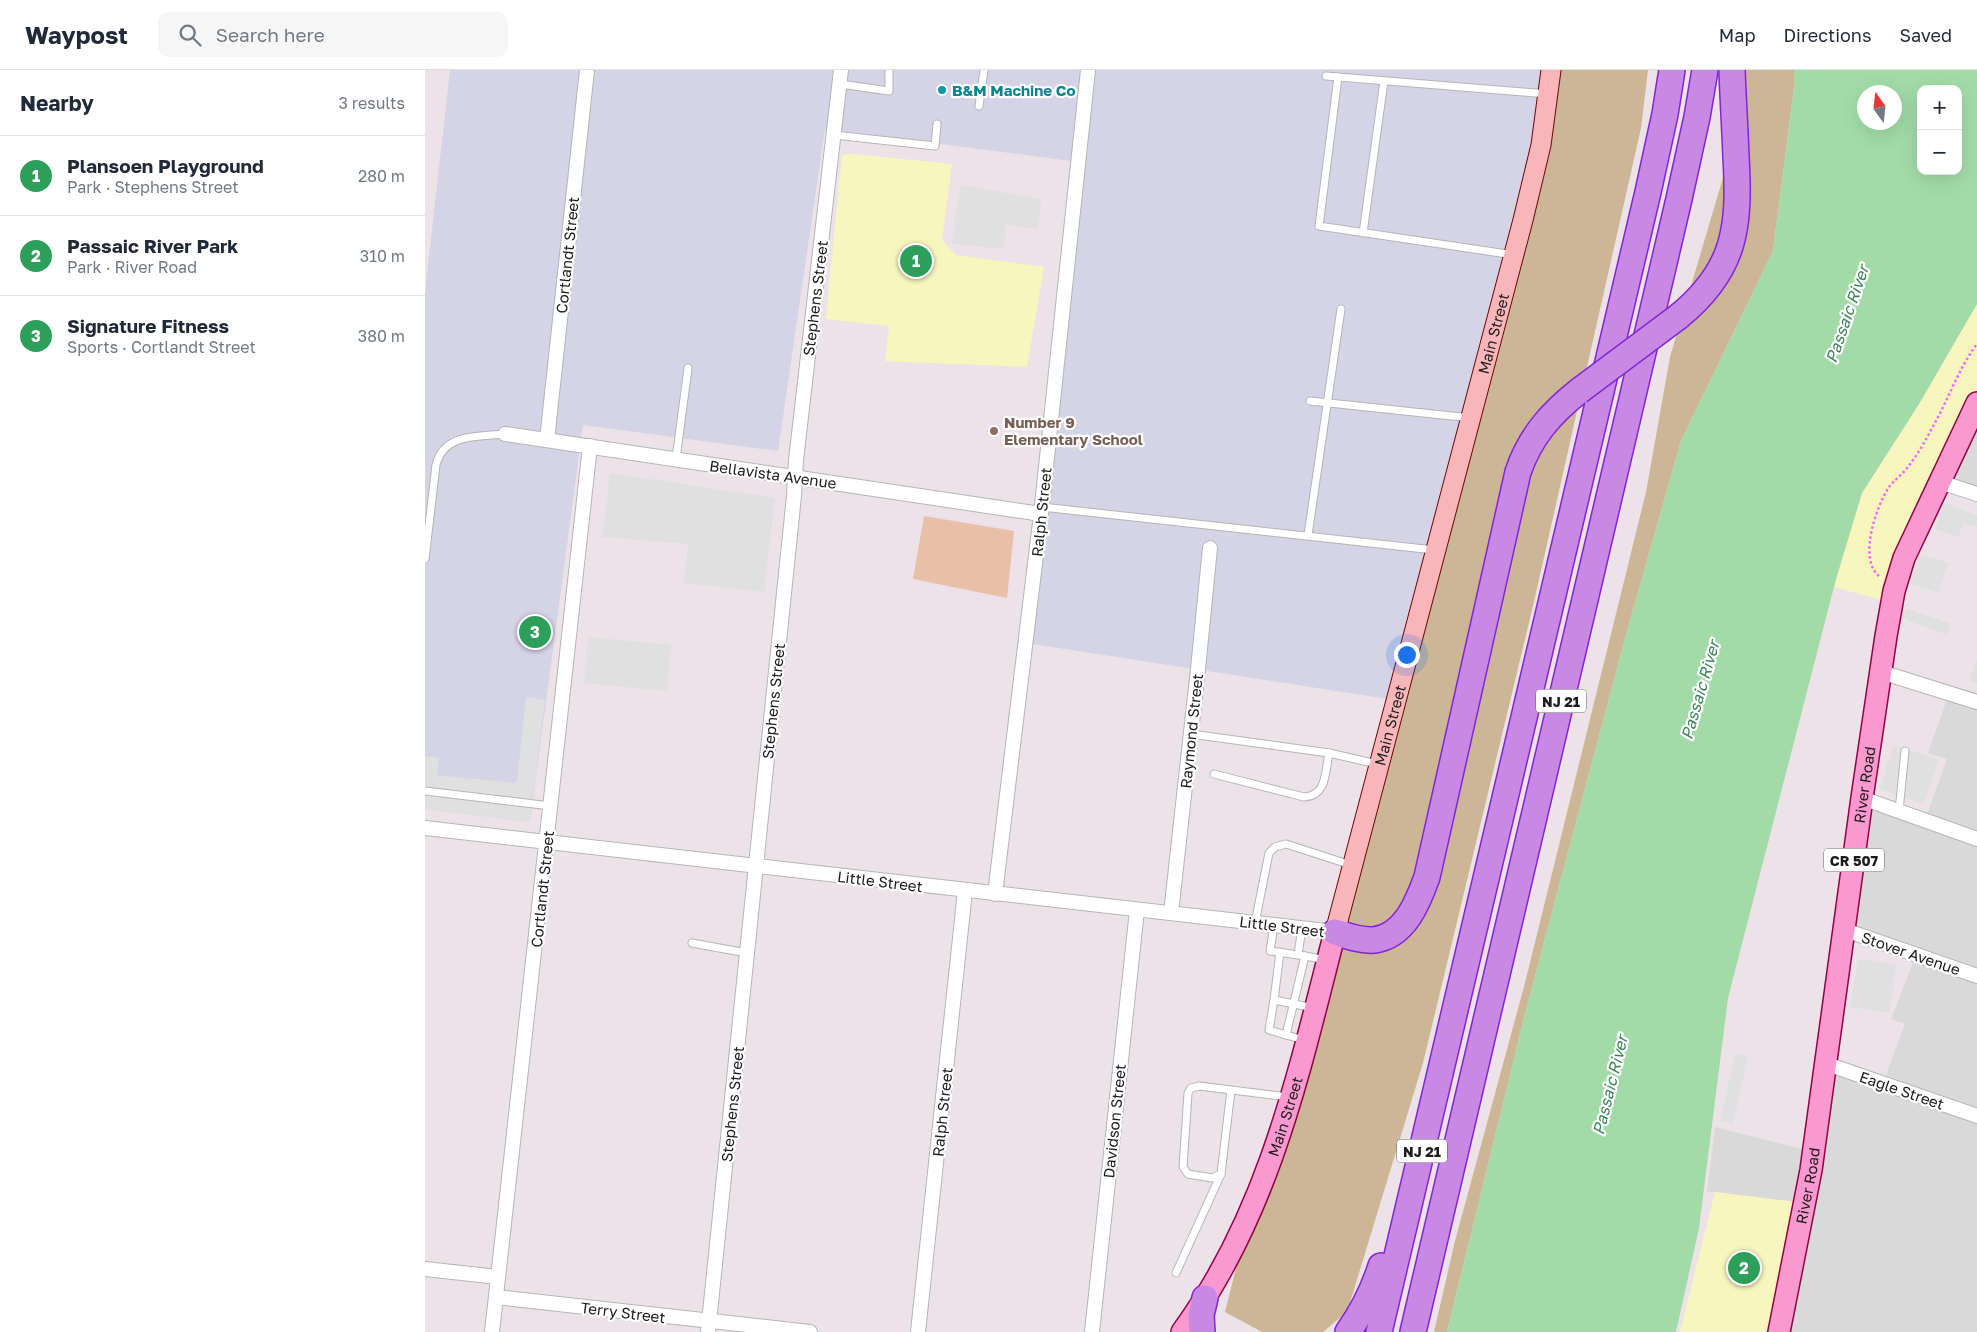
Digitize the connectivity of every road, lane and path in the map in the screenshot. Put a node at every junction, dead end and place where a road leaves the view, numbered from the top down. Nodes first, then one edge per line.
1 (587, 70) edge
2 (889, 70) edge
3 (984, 70) edge
4 (1088, 70) edge
5 (1551, 70) edge
6 (1672, 70) edge
7 (1705, 70) edge
8 (1732, 70) edge
9 (1326, 76) dead end
10 (840, 77) edge
11 (1338, 77) junction
12 (1384, 81) junction
13 (1548, 94) junction
14 (979, 106) dead end
15 (937, 124) dead end
16 (834, 135) junction
17 (1363, 233) junction
18 (1514, 255) junction
19 (1341, 309) dead end
20 (1977, 344) edge
21 (688, 368) dead end
22 (1310, 401) dead end
23 (1328, 403) junction
24 (1977, 403) edge
25 (1471, 418) junction
26 (505, 434) joint
27 (547, 440) junction
28 (590, 446) junction
29 (676, 459) junction
30 (796, 477) junction
31 (1940, 482) junction
32 (1977, 494) edge
33 (1041, 510) junction
34 (1308, 535) junction
35 (1210, 548) dead end
36 (1436, 550) junction
37 (425, 559) edge
38 (1896, 585) junction
39 (1881, 672) junction
40 (1977, 702) edge
41 (1191, 734) junction
42 (1905, 751) dead end
43 (1329, 754) junction
44 (1380, 764) junction
45 (1214, 774) dead end
46 (425, 791) edge
47 (1862, 798) junction
48 (551, 806) junction
49 (1899, 812) junction
50 (425, 828) edge
51 (1977, 839) edge
52 (547, 843) junction
53 (1353, 866) junction
54 (756, 867) junction
55 (965, 891) junction
56 (995, 894) junction
57 (1137, 910) junction
58 (1171, 913) junction
59 (1255, 923) junction
60 (1274, 925) junction
61 (1302, 929) junction
62 (1845, 930) junction
63 (1335, 932) junction
64 (692, 943) dead end
65 (1280, 952) junction
66 (748, 953) junction
67 (1301, 955) junction
68 (1328, 960) junction
69 (1464, 970) junction
70 (1977, 976) edge
71 (1273, 1000) junction
72 (1294, 1004) junction
73 (1315, 1008) junction
74 (1286, 1035) junction
75 (1307, 1041) junction
76 (1827, 1064) junction
77 (1231, 1090) junction
78 (1292, 1097) junction
79 (1977, 1116) edge
80 (1221, 1174) junction
81 (425, 1270) edge
82 (1177, 1273) dead end
83 (498, 1277) junction
84 (496, 1297) junction
85 (1205, 1298) junction
86 (709, 1327) edge
87 (492, 1332) edge
88 (810, 1332) edge
89 (918, 1332) edge
90 (1092, 1332) edge
91 (1182, 1332) edge
92 (1202, 1332) edge
93 (1348, 1332) edge
94 (1379, 1332) edge
95 (1413, 1332) edge
96 (1779, 1332) edge

1 - 27 street, Cortlandt Street
2 - 10 lane
3 - 14 lane
4 - 33 street, Ralph Street
5 - 13 street, Main Street
6 - 69 highway, NJ 21
7 - 95 highway, NJ 21
8 - 63 highway, bridge
9 - 11 lane
10 - 16 street, Stephens Street
11 - 12 lane
11 - 17 lane
12 - 13 lane
12 - 17 lane
13 - 18 street, Main Street
15 - 16 lane
16 - 30 street, Stephens Street
17 - 18 lane
18 - 25 street, Main Street
19 - 23 lane
20 - 38 path
21 - 29 lane
22 - 23 lane
23 - 25 lane
23 - 34 lane
24 - 31 main road, River Road / CR 507
25 - 36 street, Main Street
26 - 27 street, Bellavista Avenue
26 - 37 lane
27 - 28 street, Bellavista Avenue
28 - 29 street, Bellavista Avenue
28 - 48 street, Cortlandt Street
29 - 30 street, Bellavista Avenue
30 - 33 street, Bellavista Avenue
30 - 54 street, Stephens Street
31 - 32 street
31 - 38 main road, River Road / CR 507
33 - 34 lane
33 - 56 street, Ralph Street
34 - 36 lane
35 - 41 street, Raymond Street
36 - 44 street, Main Street
38 - 39 main road, River Road / CR 507
39 - 40 street
39 - 47 main road, River Road / CR 507
41 - 43 lane
41 - 58 street, Raymond Street
42 - 49 lane
43 - 44 lane
43 - 45 lane
44 - 53 street, Main Street
46 - 48 lane
47 - 49 street
47 - 62 main road, River Road / CR 507
48 - 52 street, Cortlandt Street
49 - 51 street
50 - 52 street, Little Street
52 - 54 street, Little Street
52 - 83 street, Cortlandt Street
53 - 59 lane
53 - 63 street, Main Street
54 - 55 street, Little Street
54 - 66 street, Stephens Street
55 - 56 street, Little Street
55 - 89 street, Ralph Street
56 - 57 street, Little Street
57 - 58 street, Little Street
57 - 90 street, Davidson Street
58 - 59 street, Little Street
59 - 60 street, Little Street
60 - 61 street, Little Street
60 - 65 lane
61 - 63 street, Little Street
61 - 67 lane
62 - 70 street, Stover Avenue
62 - 76 main road, River Road / CR 507
63 - 68 main road, Main Street
64 - 66 lane
65 - 67 lane
65 - 71 lane
66 - 86 street, Stephens Street
67 - 68 lane
67 - 72 lane
68 - 73 main road, Main Street
69 - 93 highway
69 - 94 highway, NJ 21
71 - 72 lane
71 - 74 lane
72 - 73 lane
72 - 74 lane
73 - 75 main road, Main Street
74 - 75 lane
75 - 78 main road, Main Street
76 - 79 street, Eagle Street
76 - 96 main road, River Road / CR 507
77 - 78 lane
77 - 80 lane
77 - 80 lane
78 - 85 main road, Main Street
80 - 82 lane
81 - 83 street
83 - 84 street, Cortlandt Street
84 - 86 street, Terry Street
84 - 87 street, Cortlandt Street
85 - 91 main road, Main Street
85 - 92 highway
86 - 88 street, Terry Street

